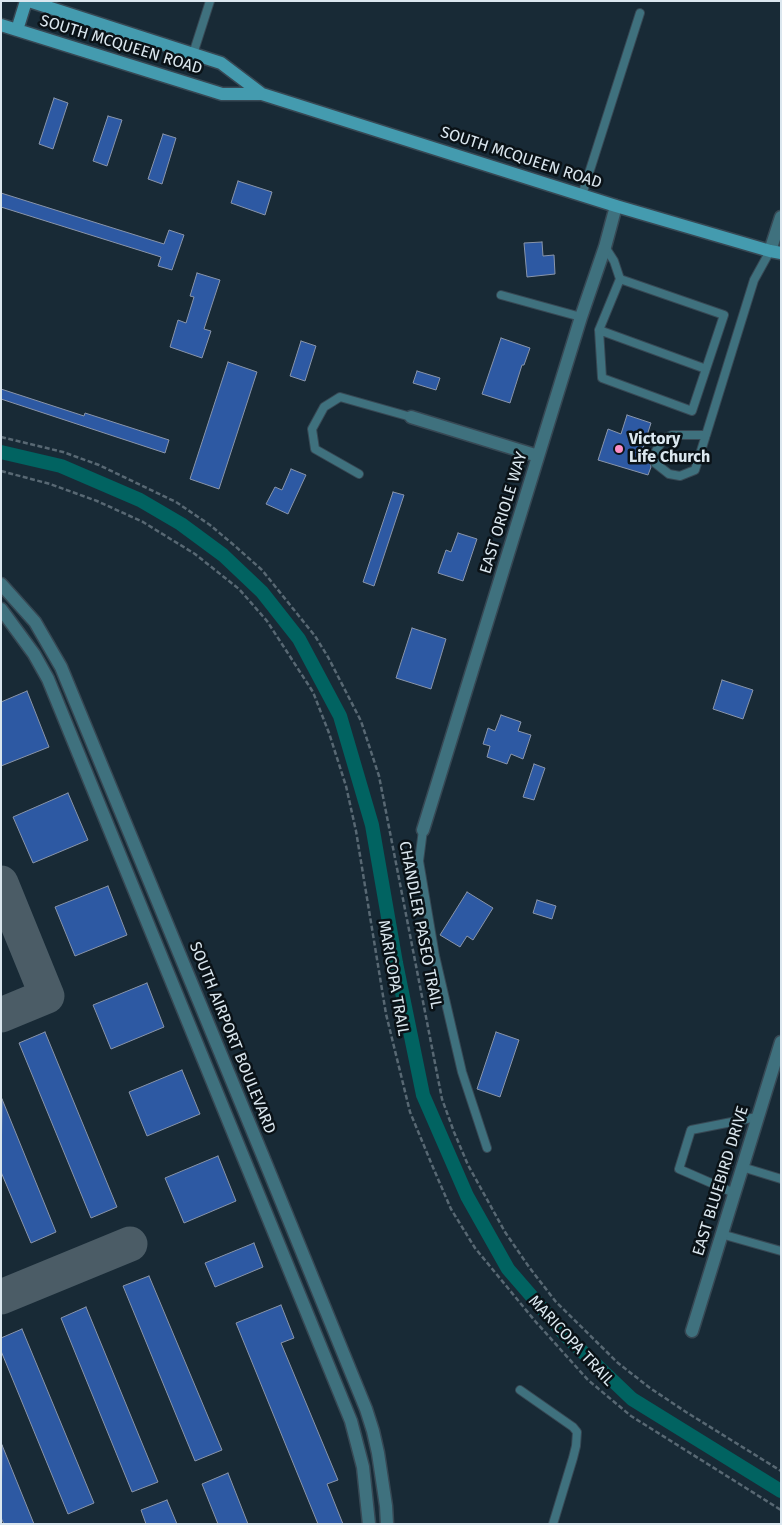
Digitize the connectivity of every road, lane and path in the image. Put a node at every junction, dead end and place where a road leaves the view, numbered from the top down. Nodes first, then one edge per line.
1 (28, 1) edge
2 (210, 1) edge
3 (640, 13) dead end
4 (1, 25) edge
5 (17, 30) junction
6 (193, 54) junction
7 (262, 94) junction
8 (582, 195) junction
9 (616, 206) junction
10 (781, 217) edge
11 (604, 247) junction
12 (777, 254) edge
13 (620, 279) junction
14 (501, 295) dead end
15 (581, 317) junction
16 (599, 330) junction
17 (706, 368) junction
18 (411, 417) joint
19 (706, 435) junction
20 (1, 437) edge
21 (538, 456) junction
22 (1, 471) edge
23 (359, 474) dead end
24 (1, 584) edge
25 (1, 610) edge
26 (423, 830) joint
27 (781, 1042) edge
28 (757, 1117) junction
29 (487, 1148) dead end
30 (742, 1167) junction
31 (781, 1180) edge
32 (734, 1193) junction
33 (721, 1234) junction
34 (781, 1252) edge
35 (311, 1274) junction
36 (294, 1281) junction
37 (692, 1331) dead end
38 (520, 1390) dead end
39 (781, 1470) edge
40 (781, 1510) edge
41 (369, 1524) edge
42 (387, 1524) edge
43 (553, 1524) edge

1 - 5 main road
1 - 6 main road, SOUTH MCQUEEN ROAD
2 - 6 lane
3 - 8 lane
4 - 5 main road, SOUTH MCQUEEN ROAD
5 - 7 main road, SOUTH MCQUEEN ROAD
6 - 7 main road, SOUTH MCQUEEN ROAD
7 - 8 main road, SOUTH MCQUEEN ROAD
8 - 9 main road, SOUTH MCQUEEN ROAD
9 - 11 street, EAST ORIOLE WAY
9 - 12 main road, SOUTH MCQUEEN ROAD
10 - 12 street
11 - 13 lane
11 - 15 street, EAST ORIOLE WAY
12 - 19 lane
13 - 16 lane
13 - 17 lane
14 - 15 lane
15 - 21 street, EAST ORIOLE WAY
16 - 17 lane
16 - 17 lane
18 - 21 street
18 - 23 lane
19 - 19 lane
20 - 39 path, CHANDLER PASEO TRAIL
21 - 26 street, EAST ORIOLE WAY
22 - 40 path, MARICOPA TRAIL
24 - 35 street, SOUTH AIRPORT BOULEVARD
25 - 36 street
26 - 29 lane
27 - 28 street, EAST BLUEBIRD DRIVE
28 - 30 street, EAST BLUEBIRD DRIVE
28 - 32 lane
30 - 31 lane
30 - 32 street, EAST BLUEBIRD DRIVE
32 - 33 street, EAST BLUEBIRD DRIVE
33 - 34 lane
33 - 37 street, EAST BLUEBIRD DRIVE
35 - 36 street
35 - 42 street, SOUTH AIRPORT BOULEVARD
36 - 41 street
38 - 43 lane

